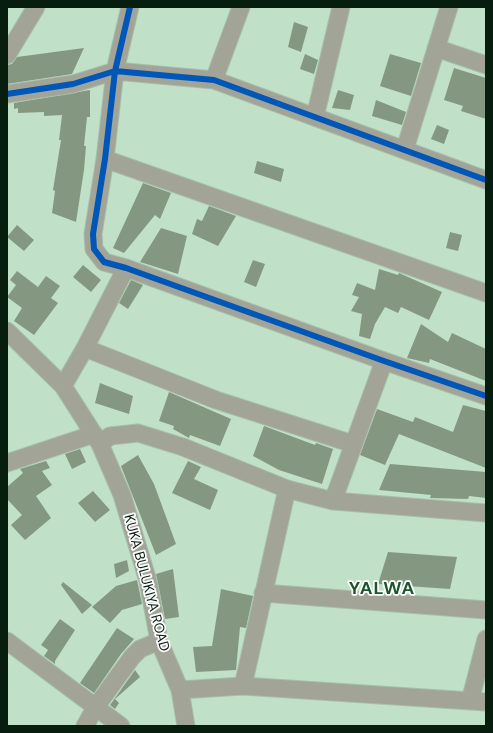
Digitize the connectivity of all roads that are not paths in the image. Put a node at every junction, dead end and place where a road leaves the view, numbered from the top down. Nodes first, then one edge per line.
1 (36, 7) edge
2 (130, 7) edge
3 (241, 7) edge
4 (341, 7) edge
5 (449, 7) edge
6 (436, 48) junction
7 (7, 55) edge
8 (486, 65) edge
9 (115, 71) junction
10 (214, 80) junction
11 (7, 94) edge
12 (315, 117) junction
13 (404, 150) junction
14 (105, 159) junction
15 (486, 180) edge
16 (126, 268) junction
17 (486, 293) edge
18 (7, 331) edge
19 (85, 348) junction
20 (384, 362) junction
21 (63, 386) junction
22 (486, 396) edge
23 (97, 439) junction
24 (353, 444) junction
25 (7, 463) edge
26 (286, 489) junction
27 (333, 501) junction
28 (486, 512) edge
29 (263, 593) junction
30 (486, 610) edge
31 (486, 639) edge
32 (7, 641) edge
33 (159, 641) junction
34 (243, 686) junction
35 (180, 690) junction
36 (478, 702) edge
37 (95, 708) junction
38 (85, 726) edge
39 (121, 726) edge
40 (186, 726) edge

1 - 7 street
2 - 9 street
3 - 10 street
4 - 12 street
5 - 6 street
6 - 8 street
6 - 13 street
9 - 10 street
9 - 11 street
9 - 14 street
10 - 12 street
12 - 13 street
13 - 15 street
14 - 16 street
14 - 17 street
16 - 19 street
16 - 20 street
18 - 21 street, KUKA BULUKIYA ROAD
19 - 21 street
19 - 24 street
20 - 22 street
20 - 24 street
21 - 23 street, KUKA BULUKIYA ROAD
23 - 25 street
23 - 26 street
23 - 33 street, KUKA BULUKIYA ROAD
24 - 27 street
26 - 27 street
26 - 29 street
27 - 28 street
29 - 30 street
29 - 34 street
31 - 36 street
32 - 37 street
33 - 35 street, KUKA BULUKIYA ROAD
33 - 37 street
34 - 35 street
34 - 36 street
35 - 40 street, KUKA BULUKIYA ROAD
37 - 38 street
37 - 39 street

